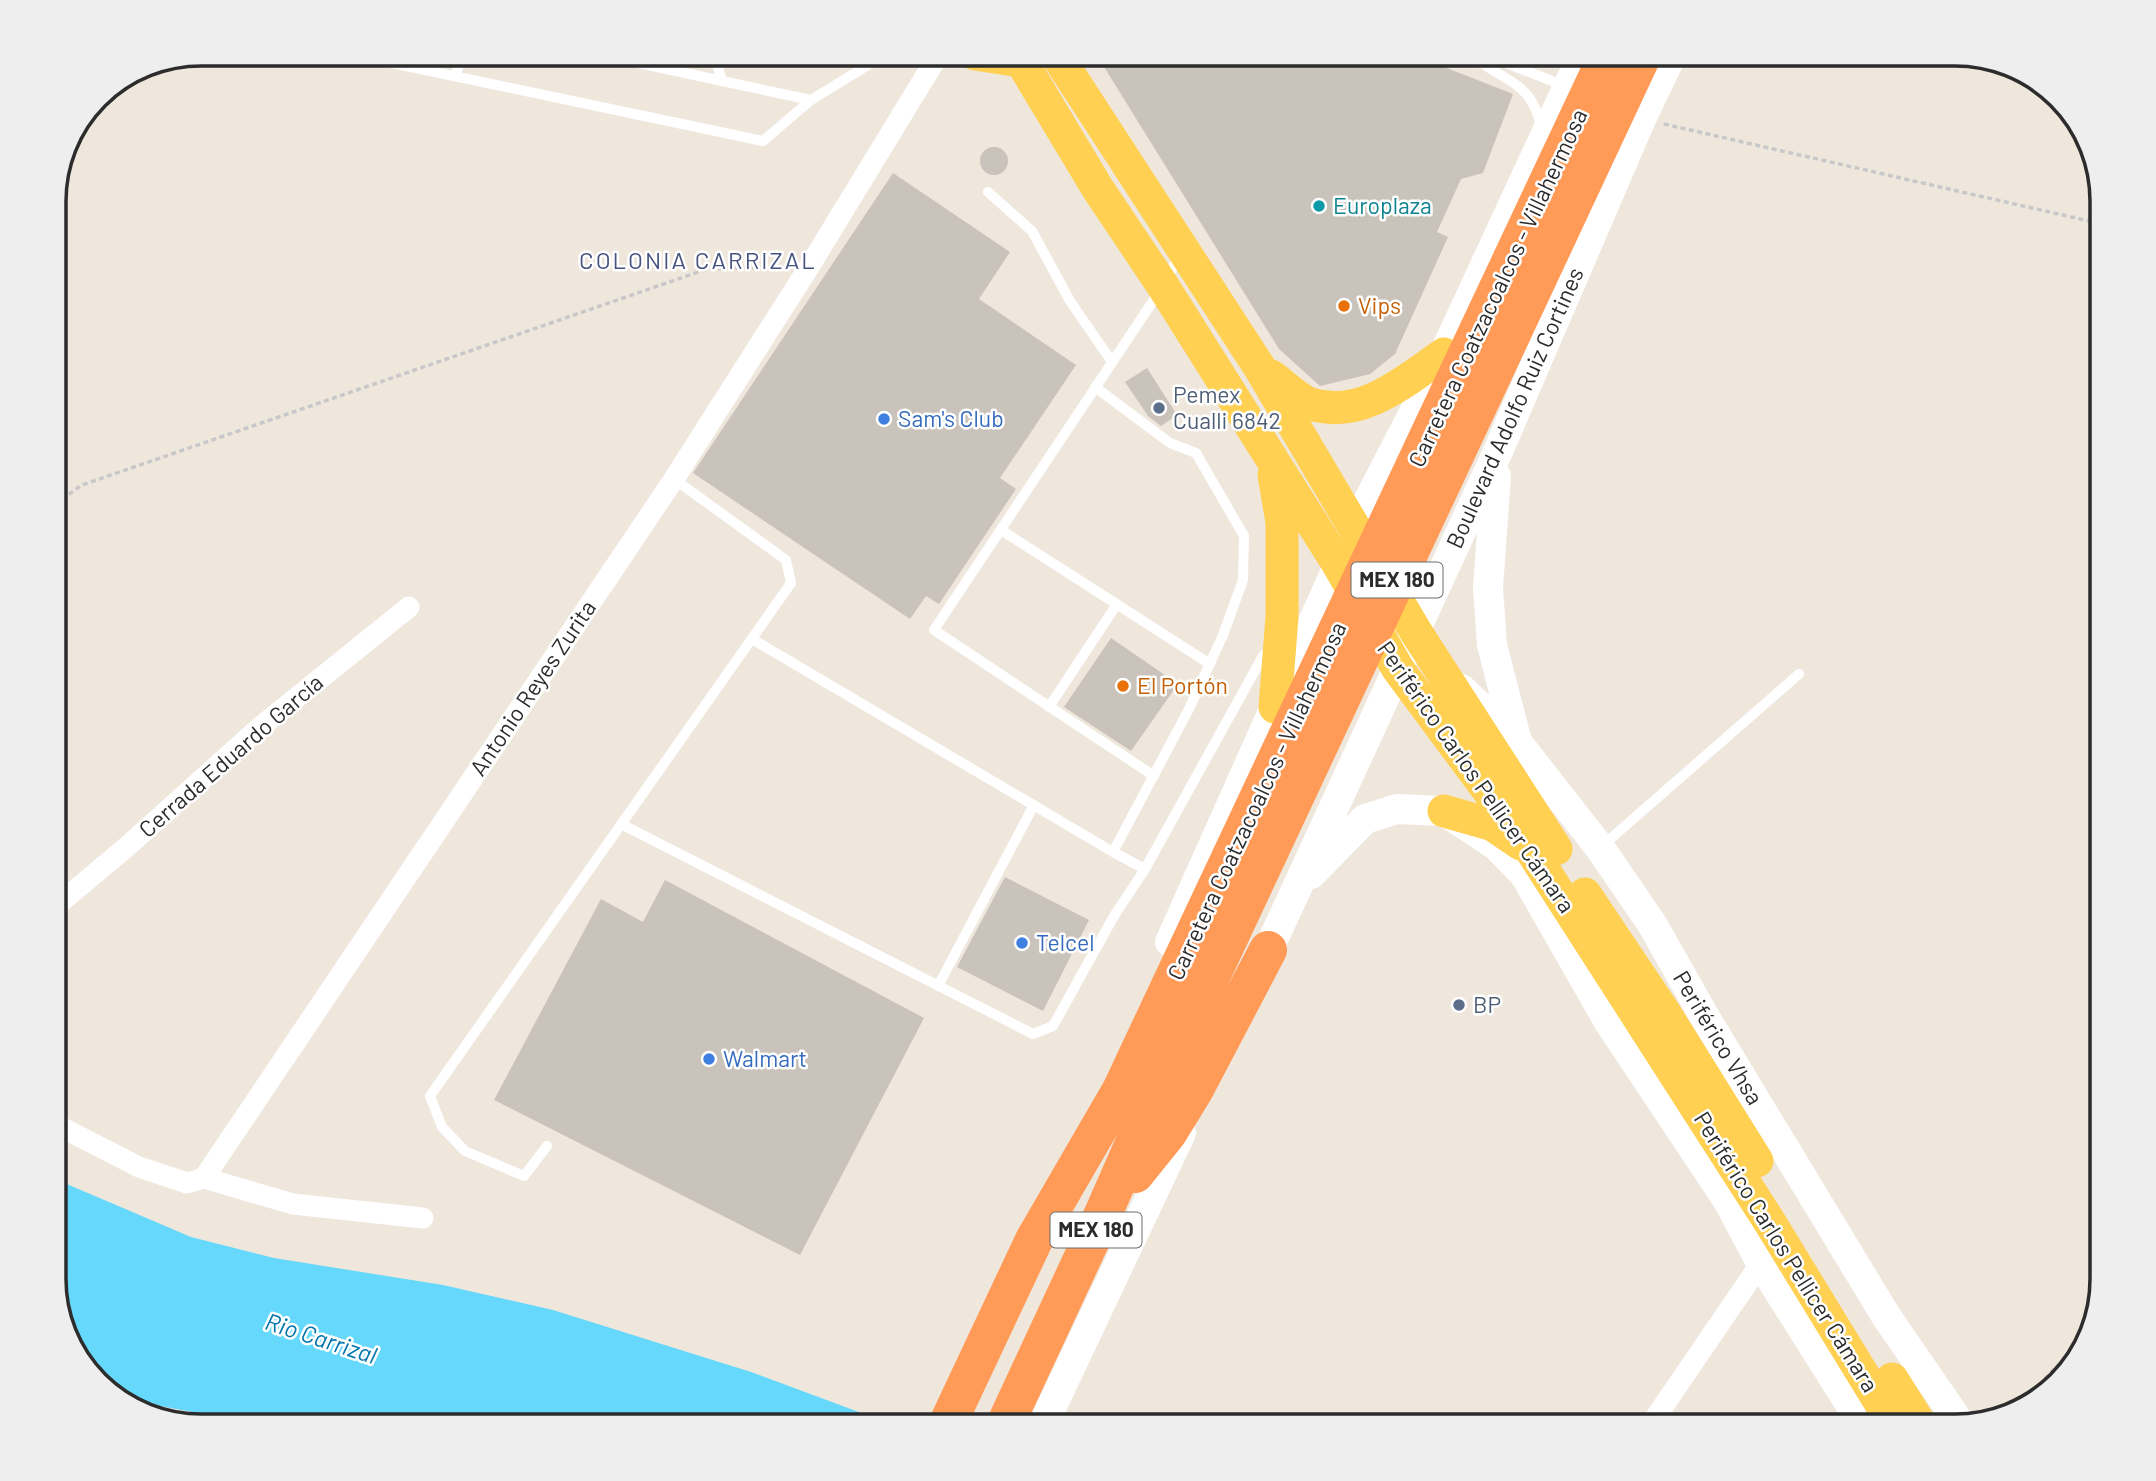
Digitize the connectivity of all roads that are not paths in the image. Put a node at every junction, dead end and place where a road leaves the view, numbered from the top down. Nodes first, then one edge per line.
1 (407, 66) edge
2 (459, 66) edge
3 (653, 66) edge
4 (718, 66) edge
5 (866, 66) edge
6 (932, 66) edge
7 (1024, 66) edge
8 (1064, 66) edge
9 (1484, 66) edge
10 (1513, 66) edge
11 (1578, 66) edge
12 (1603, 66) edge
13 (1637, 66) edge
14 (1666, 66) edge
15 (455, 76) junction
16 (722, 81) junction
17 (1568, 88) junction
18 (811, 100) junction
19 (1544, 141) junction
20 (988, 192) dead end
21 (1182, 250) junction
22 (1163, 286) junction
23 (1444, 354) junction
24 (1112, 362) junction
25 (1260, 368) junction
26 (1095, 387) junction
27 (1499, 449) junction
28 (1271, 458) junction
29 (674, 479) junction
30 (1356, 527) junction
31 (1001, 530) junction
32 (1338, 565) junction
33 (1117, 604) junction
34 (409, 607) dead end
35 (1416, 632) junction
36 (752, 639) junction
37 (1280, 639) junction
38 (1210, 664) junction
39 (1398, 669) junction
40 (1445, 674) junction
41 (1799, 674) dead end
42 (1049, 706) junction
43 (1275, 707) junction
44 (1517, 742) junction
45 (1154, 776) junction
46 (1517, 787) junction
47 (1034, 805) junction
48 (1444, 811) junction
49 (621, 824) junction
50 (1600, 848) junction
51 (1113, 852) junction
52 (1531, 852) junction
53 (1145, 869) junction
54 (1296, 889) junction
55 (67, 896) edge
56 (1268, 950) junction
57 (938, 986) junction
58 (1135, 1098) junction
59 (67, 1130) edge
60 (547, 1146) dead end
61 (204, 1178) junction
62 (1103, 1214) junction
63 (423, 1218) dead end
64 (1034, 1240) junction
65 (1761, 1263) junction
66 (952, 1414) edge
67 (1010, 1414) edge
68 (1048, 1414) edge
69 (1658, 1414) edge
70 (1857, 1414) edge
71 (1887, 1414) edge
72 (1914, 1414) edge
73 (1954, 1414) edge

1 - 15 lane
2 - 15 lane
3 - 16 lane
4 - 16 lane
5 - 18 lane
6 - 29 street, Antonio Reyes Zurita
7 - 22 main road, Periférico Carlos Pellicer Cámara
8 - 21 main road, Periférico Carlos Pellicer Cámara
9 - 19 lane
10 - 17 lane
11 - 17 street
12 - 58 highway, Carretera Coatzacoalcos - Villahermosa / MEX 180
13 - 58 highway, Carretera Coatzacoalcos - Villahermosa / MEX 180
14 - 27 street, Boulevard Adolfo Ruiz Cortines
15 - 18 lane
16 - 18 lane
17 - 19 street
19 - 23 street
20 - 24 lane
21 - 22 lane
21 - 25 main road, Periférico Carlos Pellicer Cámara
22 - 24 lane
22 - 28 main road, Periférico Carlos Pellicer Cámara
23 - 25 main road
23 - 30 street
24 - 26 lane
25 - 30 main road, Periférico Carlos Pellicer Cámara
26 - 31 lane
26 - 38 lane
27 - 35 street, Boulevard Adolfo Ruiz Cortines
27 - 44 street
28 - 32 main road, Periférico Carlos Pellicer Cámara
28 - 37 main road
29 - 36 lane
29 - 61 street, Antonio Reyes Zurita
30 - 32 street
30 - 35 main road, Periférico Carlos Pellicer Cámara
31 - 33 lane
31 - 42 lane
32 - 39 main road, Periférico Carlos Pellicer Cámara
32 - 43 street
33 - 38 lane
33 - 42 lane
34 - 55 street, Cerrada Eduardo García
35 - 39 street, Boulevard Adolfo Ruiz Cortines
35 - 40 main road, Periférico Carlos Pellicer Cámara
36 - 47 lane
36 - 49 lane
37 - 43 main road
37 - 53 lane
38 - 45 lane
39 - 52 main road, Periférico Carlos Pellicer Cámara
39 - 54 street, Boulevard Adolfo Ruiz Cortines
40 - 44 street, Periférico Vhsa
40 - 46 main road, Periférico Carlos Pellicer Cámara
41 - 50 lane
42 - 45 lane
43 - 64 street
44 - 46 main road
44 - 50 street, Periférico Vhsa
45 - 51 lane
46 - 72 main road, Periférico Carlos Pellicer Cámara
47 - 51 lane
47 - 57 lane
48 - 52 main road
48 - 54 street
48 - 65 street
49 - 57 lane
49 - 60 lane
50 - 73 street, Periférico Vhsa
51 - 53 lane
52 - 71 main road, Periférico Carlos Pellicer Cámara
53 - 57 lane
54 - 56 street, Boulevard Adolfo Ruiz Cortines
56 - 62 highway
56 - 68 street, Boulevard Adolfo Ruiz Cortines
58 - 62 highway, Carretera Coatzacoalcos - Villahermosa / MEX 180
58 - 64 highway, Carretera Coatzacoalcos - Villahermosa / MEX 180
59 - 61 street
61 - 63 street
62 - 67 highway, Carretera Coatzacoalcos - Villahermosa / MEX 180
64 - 66 highway, Carretera Coatzacoalcos - Villahermosa / MEX 180
65 - 69 street
65 - 70 street

